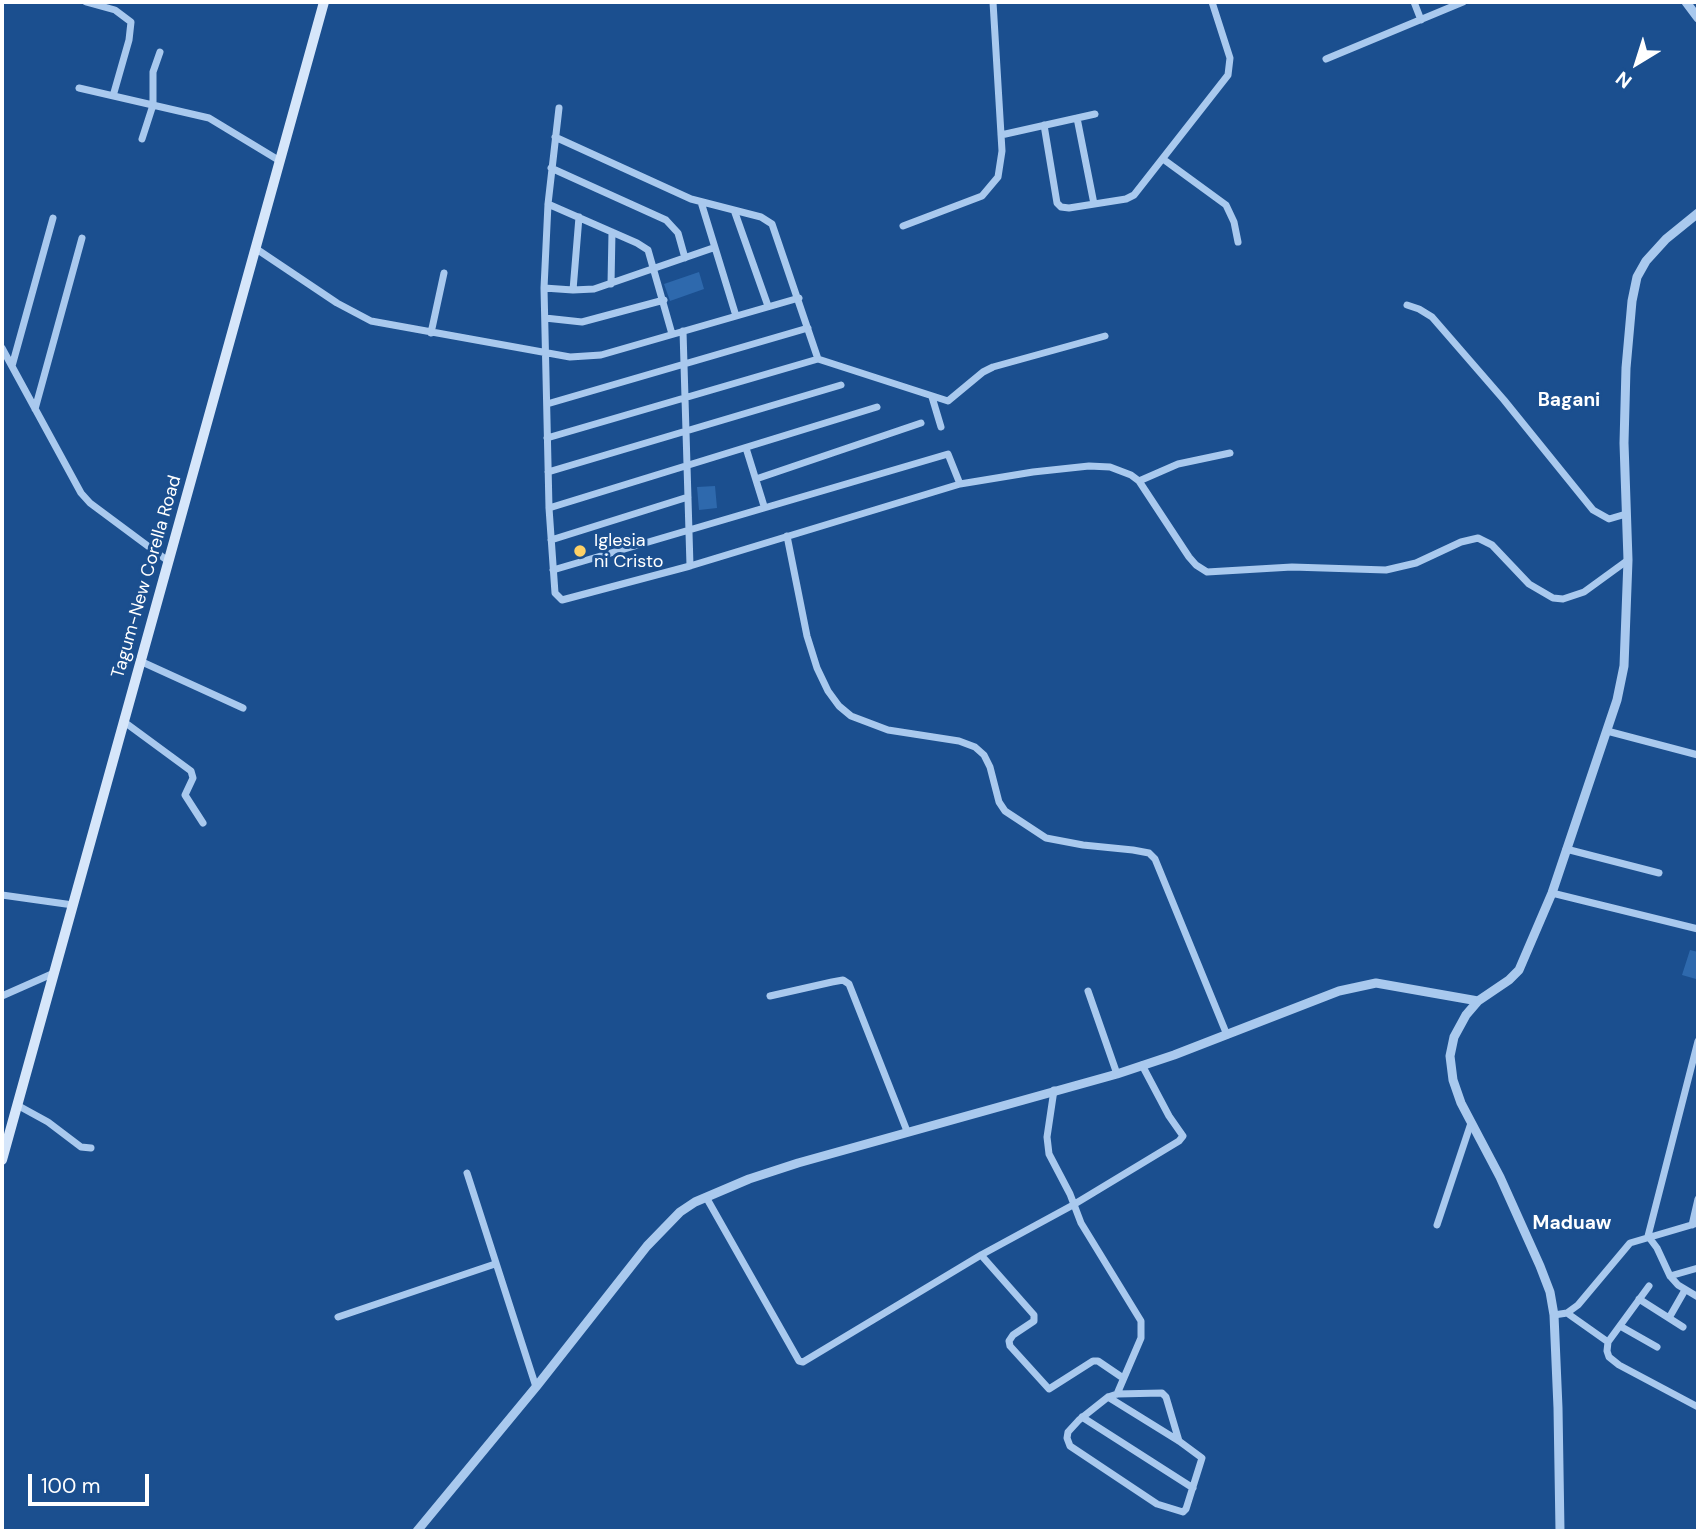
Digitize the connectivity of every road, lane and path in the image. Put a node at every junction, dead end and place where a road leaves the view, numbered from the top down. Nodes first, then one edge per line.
1 (86, 2) edge
2 (324, 2) edge
3 (993, 2) edge
4 (1212, 2) edge
5 (1415, 2) edge
6 (1463, 2) edge
7 (1686, 2) edge
8 (1698, 19) edge
9 (1421, 20) junction
10 (160, 52) dead end
11 (1326, 59) dead end
12 (79, 88) dead end
13 (113, 96) junction
14 (153, 105) junction
15 (559, 108) dead end
16 (1095, 114) dead end
17 (1077, 118) junction
18 (1044, 125) junction
19 (1001, 135) junction
20 (555, 136) junction
21 (142, 139) dead end
22 (1163, 159) junction
23 (280, 161) junction
24 (551, 168) junction
25 (701, 202) junction
26 (548, 204) junction
27 (1094, 204) junction
28 (734, 210) junction
29 (1698, 213) edge
30 (579, 217) junction
31 (52, 218) dead end
32 (903, 226) dead end
33 (612, 232) junction
34 (82, 238) dead end
35 (1238, 242) dead end
36 (255, 248) junction
37 (713, 248) junction
38 (685, 258) junction
39 (655, 270) junction
40 (444, 273) dead end
41 (611, 284) junction
42 (544, 288) junction
43 (573, 290) junction
44 (799, 298) junction
45 (664, 300) junction
46 (1407, 305) dead end
47 (768, 306) junction
48 (736, 316) junction
49 (545, 318) junction
50 (807, 328) junction
51 (683, 331) junction
52 (431, 333) junction
53 (672, 334) junction
54 (1105, 336) dead end
55 (2, 348) edge
56 (546, 354) junction
57 (818, 359) junction
58 (684, 364) junction
59 (12, 366) junction
60 (841, 385) dead end
61 (932, 397) junction
62 (685, 398) junction
63 (547, 404) junction
64 (877, 407) dead end
65 (35, 409) junction
66 (921, 424) dead end
67 (941, 427) dead end
68 (686, 431) junction
69 (547, 438) junction
70 (746, 448) junction
71 (1230, 453) dead end
72 (687, 466) junction
73 (548, 472) junction
74 (756, 478) junction
75 (1139, 481) junction
76 (960, 484) junction
77 (688, 497) junction
78 (764, 506) junction
79 (549, 508) junction
80 (1626, 514) junction
81 (689, 529) junction
82 (787, 536) junction
83 (551, 540) junction
84 (1628, 560) junction
85 (168, 561) junction
86 (690, 566) junction
87 (553, 570) junction
88 (140, 661) junction
89 (243, 708) dead end
90 (123, 721) junction
91 (1607, 731) junction
92 (1698, 755) edge
93 (203, 823) dead end
94 (1566, 849) junction
95 (1659, 873) dead end
96 (1552, 892) junction
97 (2, 895) edge
98 (73, 905) junction
99 (1698, 929) edge
100 (54, 973) junction
101 (1088, 991) dead end
102 (2, 996) edge
103 (770, 996) dead end
104 (1478, 1001) junction
105 (1227, 1035) junction
106 (1698, 1041) edge
107 (1142, 1065) junction
108 (1117, 1074) junction
109 (1054, 1090) junction
110 (17, 1105) junction
111 (1471, 1123) junction
112 (907, 1131) junction
113 (91, 1148) dead end
114 (2, 1160) edge
115 (467, 1173) dead end
116 (706, 1197) junction
117 (1698, 1199) edge
118 (1073, 1205) junction
119 (1695, 1224) edge
120 (1437, 1225) dead end
121 (1659, 1234) junction
122 (1648, 1236) junction
123 (1657, 1248) junction
124 (981, 1255) junction
125 (495, 1264) junction
126 (1698, 1268) edge
127 (1670, 1276) junction
128 (1649, 1286) dead end
129 (1685, 1290) junction
130 (1698, 1297) edge
131 (1639, 1299) junction
132 (1567, 1313) junction
133 (1554, 1315) junction
134 (338, 1317) dead end
135 (1669, 1318) junction
136 (1620, 1326) junction
137 (1683, 1327) dead end
138 (1608, 1342) junction
139 (1657, 1347) dead end
140 (1122, 1378) junction
141 (536, 1387) junction
142 (1117, 1394) junction
143 (1108, 1397) junction
144 (1698, 1407) edge
145 (1082, 1418) junction
146 (1179, 1441) junction
147 (1193, 1488) junction
148 (417, 1531) edge
149 (1560, 1531) edge

1 - 13 street
2 - 23 main road, Tagum-New Corella Road
3 - 19 street
4 - 22 street
5 - 9 street
6 - 9 street
7 - 8 street
9 - 11 street
10 - 14 street
12 - 13 street
13 - 14 street
14 - 21 street
14 - 23 street
15 - 20 street
16 - 17 street
17 - 18 street
17 - 27 street
18 - 19 street
18 - 27 street
19 - 32 street
20 - 24 street
20 - 25 street
22 - 27 street
22 - 35 street
23 - 36 main road, Tagum-New Corella Road
24 - 26 street
24 - 38 street
25 - 28 street
25 - 37 street
26 - 30 street
26 - 42 street
28 - 44 street
28 - 47 street
29 - 80 street
30 - 33 street
30 - 43 street
31 - 59 street
33 - 39 street
33 - 41 street
34 - 65 street
36 - 52 street
36 - 85 main road, Tagum-New Corella Road
37 - 38 street
37 - 48 street
38 - 39 street
39 - 41 street
39 - 45 street
40 - 52 street
41 - 43 street
42 - 43 street
42 - 49 street
44 - 47 street
44 - 50 street
45 - 49 street
45 - 53 street
46 - 80 street
47 - 48 street
48 - 51 street
49 - 56 street
50 - 57 street
50 - 58 street
51 - 53 street
51 - 58 street
52 - 56 street
53 - 56 street
54 - 61 street
55 - 59 street
56 - 63 street
57 - 61 street
57 - 62 street
58 - 62 street
58 - 63 street
59 - 65 street
60 - 68 street
61 - 67 street
62 - 68 street
62 - 69 street
63 - 69 street
64 - 70 street
65 - 85 street
66 - 74 street
68 - 72 street
68 - 73 street
69 - 73 street
70 - 72 street
70 - 74 street
71 - 75 street
72 - 77 street
72 - 79 street
73 - 79 street
74 - 78 street
75 - 76 street
75 - 84 street
76 - 78 street
76 - 82 street
77 - 81 street
77 - 83 street
78 - 81 street
79 - 83 street
80 - 84 street
81 - 86 street
81 - 87 street
82 - 86 street
82 - 105 street
83 - 87 street
84 - 91 street
85 - 88 main road, Tagum-New Corella Road
86 - 87 street
88 - 89 street
88 - 90 main road, Tagum-New Corella Road
90 - 93 street
90 - 98 main road, Tagum-New Corella Road
91 - 92 street
91 - 94 street
94 - 95 street
94 - 96 street
96 - 99 street
96 - 104 street
97 - 98 street
98 - 100 main road, Tagum-New Corella Road
100 - 102 street
100 - 110 main road, Tagum-New Corella Road
101 - 108 street
103 - 112 street
104 - 105 street
104 - 111 street
105 - 107 street
106 - 122 street
107 - 108 street
107 - 118 street
108 - 109 street
109 - 112 street
109 - 118 street
110 - 113 street
110 - 114 main road, Tagum-New Corella Road
111 - 120 street
111 - 133 street
112 - 116 street
115 - 125 street
116 - 124 street
116 - 141 street
117 - 119 street
118 - 124 street
118 - 140 street
119 - 121 street
121 - 122 street
121 - 123 street
122 - 123 street
122 - 132 street
123 - 127 street
124 - 140 street
125 - 134 street
125 - 141 street
126 - 127 street
127 - 129 street
128 - 131 street
129 - 130 street
129 - 135 street
131 - 135 street
131 - 136 street
132 - 133 street
132 - 138 street
133 - 149 street
135 - 137 street
136 - 138 street
136 - 139 street
138 - 144 street
140 - 142 street
141 - 148 street
142 - 143 street
142 - 146 street
143 - 145 street
143 - 146 street
145 - 147 street
145 - 147 street
146 - 147 street

